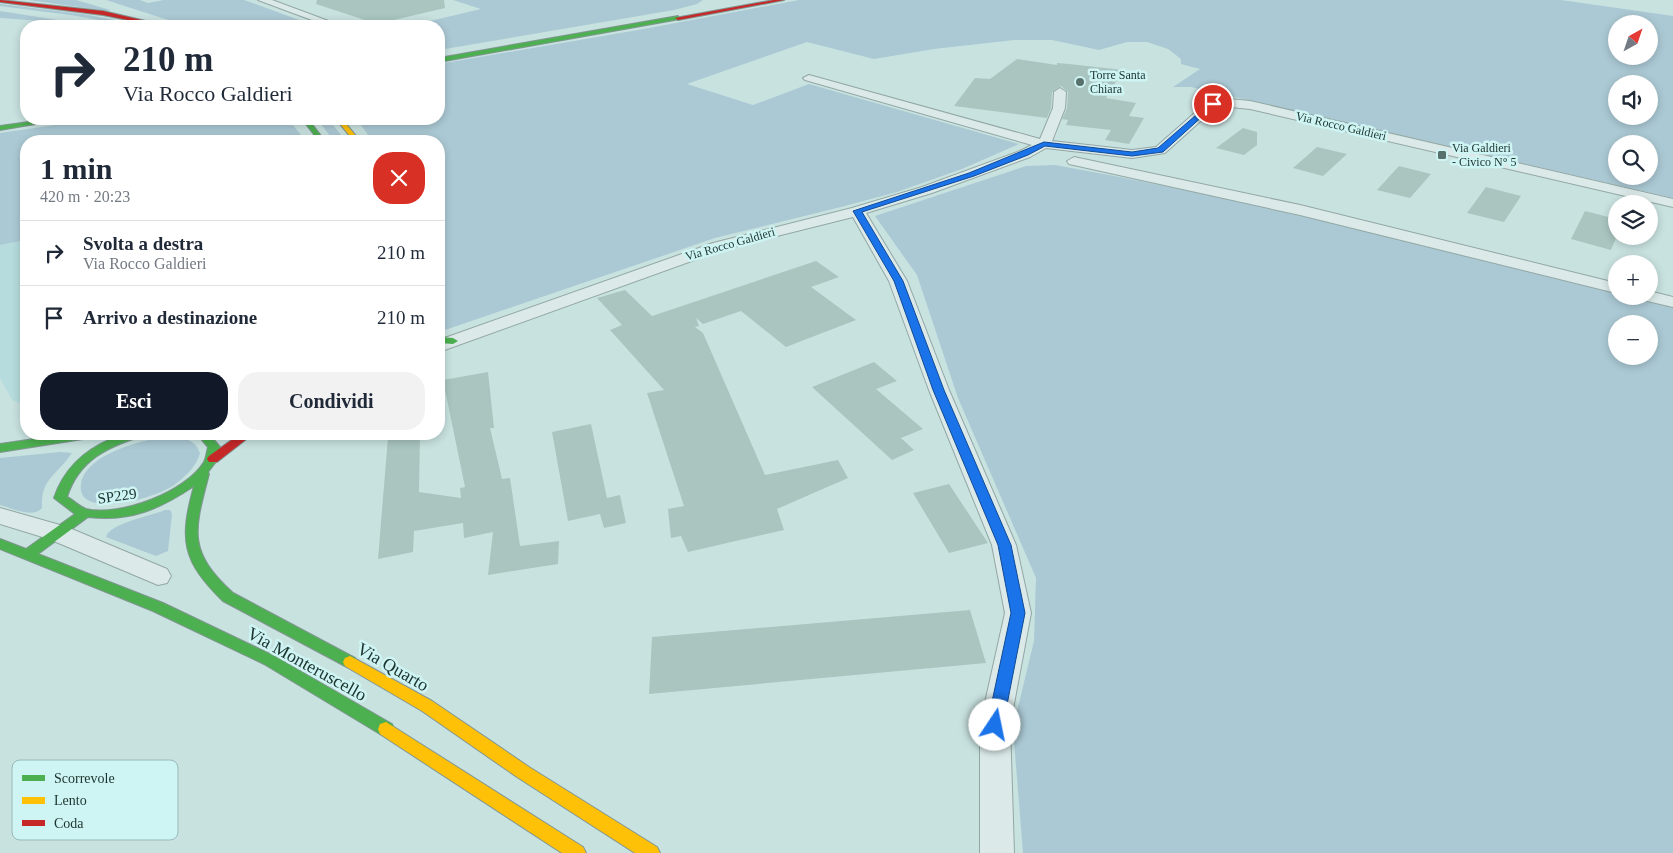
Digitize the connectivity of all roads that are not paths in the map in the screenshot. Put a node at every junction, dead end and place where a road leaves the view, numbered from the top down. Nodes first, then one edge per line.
1 (91, 0) edge
2 (263, 0) edge
3 (755, 0) edge
4 (782, 0) edge
5 (0, 1) edge
6 (0, 8) edge
7 (130, 18) junction
8 (77, 20) edge
9 (138, 20) edge
10 (320, 20) edge
11 (445, 53) edge
12 (445, 59) edge
13 (810, 78) dead end
14 (1060, 92) dead end
15 (20, 119) edge
16 (0, 121) edge
17 (21, 125) edge
18 (310, 125) edge
19 (344, 125) edge
20 (0, 128) edge
21 (317, 135) edge
22 (352, 135) edge
23 (1044, 144) junction
24 (1025, 154) junction
25 (1673, 202) edge
26 (858, 211) junction
27 (1608, 286) edge
28 (1658, 298) edge
29 (1673, 302) edge
30 (445, 341) edge
31 (49, 440) edge
32 (122, 440) edge
33 (211, 440) edge
34 (240, 440) edge
35 (0, 448) edge
36 (213, 459) junction
37 (203, 474) junction
38 (84, 514) junction
39 (0, 516) edge
40 (58, 533) junction
41 (0, 544) edge
42 (29, 554) junction
43 (158, 576) dead end
44 (576, 853) edge
45 (650, 853) edge
46 (997, 853) edge

1 - 7 main road
2 - 10 street
3 - 11 main road
4 - 12 main road
5 - 7 main road
6 - 8 main road
7 - 9 main road
13 - 23 street
14 - 23 street
15 - 16 main road
17 - 20 main road
18 - 21 main road
19 - 22 main road
23 - 24 street, Via Rocco Galdieri
23 - 25 street, Via Rocco Galdieri
24 - 26 street, Via Rocco Galdieri
24 - 27 street
26 - 30 street, Via Rocco Galdieri
26 - 46 street
28 - 29 street
31 - 35 main road
32 - 38 main road, SP229
33 - 36 main road
34 - 36 main road
36 - 37 main road, SP229
37 - 38 main road, SP229
37 - 45 main road, Via Quarto
38 - 40 main road, SP229
39 - 40 street
40 - 42 main road, SP229
40 - 43 street
41 - 42 main road, Via Monteruscello
42 - 44 main road, Via Monteruscello

